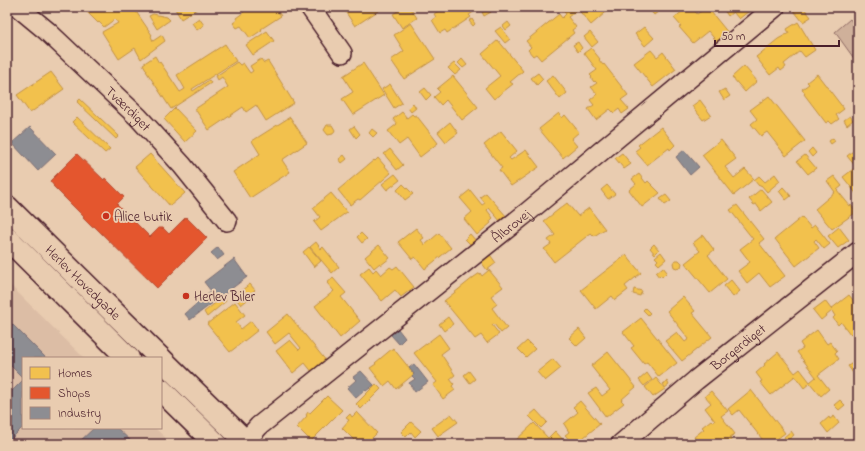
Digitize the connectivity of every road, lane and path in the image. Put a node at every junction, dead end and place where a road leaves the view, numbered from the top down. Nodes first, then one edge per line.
1 (18, 7) edge
2 (310, 7) edge
3 (775, 7) edge
4 (342, 53) dead end
5 (7, 207) edge
6 (227, 221) dead end
7 (8, 240) edge
8 (858, 252) edge
9 (127, 357) edge
10 (160, 357) edge
11 (162, 359) edge
12 (162, 391) edge
13 (246, 443) edge
14 (216, 444) edge
15 (621, 444) edge

1 - 6 street, Tværdiget
2 - 4 street
3 - 13 street, Ålbrovej
5 - 10 main road, Herlev Hovedgade
7 - 9 main road, Herlev Hovedgade
8 - 15 street, Borgerdiget
11 - 13 main road, Herlev Hovedgade
12 - 14 main road

